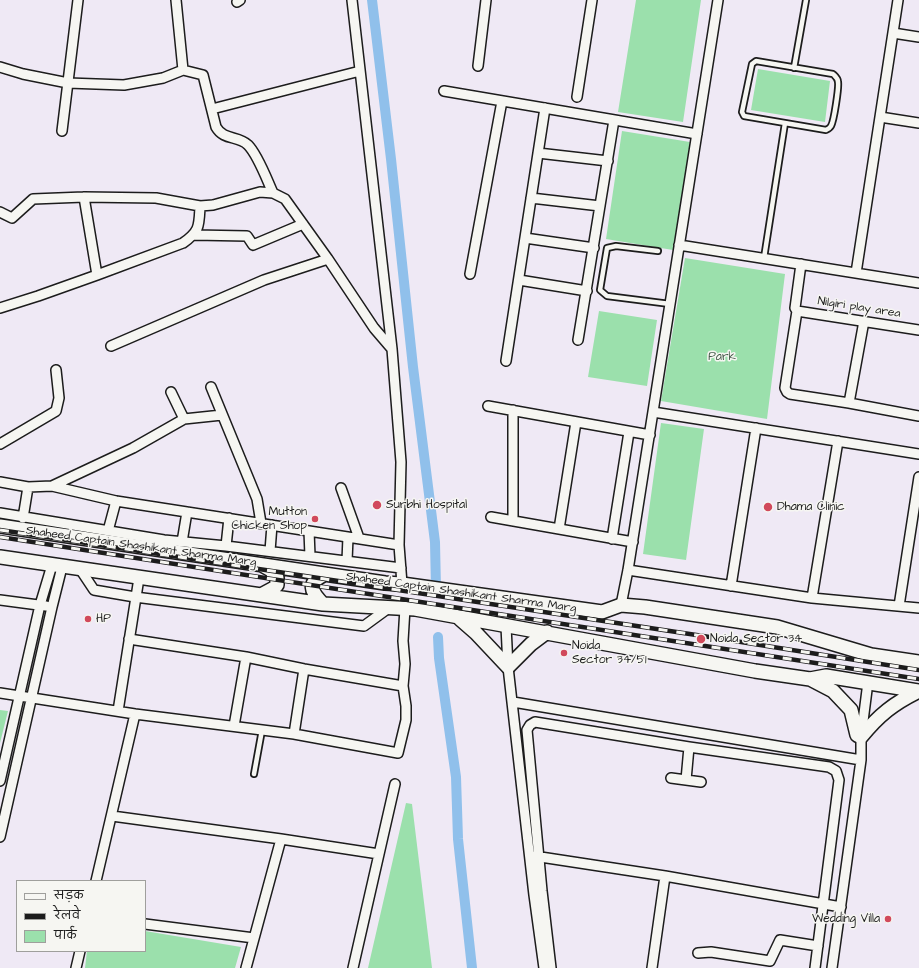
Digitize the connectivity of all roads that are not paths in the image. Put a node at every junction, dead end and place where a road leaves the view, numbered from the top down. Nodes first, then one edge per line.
1 (78, 0) edge
2 (176, 0) edge
3 (352, 0) edge
4 (486, 0) edge
5 (592, 0) edge
6 (718, 0) edge
7 (806, 0) edge
8 (898, 0) edge
9 (893, 33) junction
10 (919, 37) edge
11 (478, 66) dead end
12 (0, 67) edge
13 (794, 68) junction
14 (183, 70) junction
15 (360, 71) junction
16 (68, 83) junction
17 (444, 91) dead end
18 (577, 97) dead end
19 (502, 101) junction
20 (545, 108) junction
21 (212, 109) junction
22 (880, 117) junction
23 (614, 120) junction
24 (785, 123) junction
25 (919, 123) edge
26 (62, 132) dead end
27 (697, 134) junction
28 (538, 153) junction
29 (608, 161) junction
30 (273, 193) junction
31 (84, 196) junction
32 (531, 198) junction
33 (200, 206) junction
34 (600, 206) junction
35 (0, 212) edge
36 (303, 224) junction
37 (194, 235) junction
38 (525, 238) junction
39 (679, 245) junction
40 (594, 248) junction
41 (658, 251) dead end
42 (764, 258) junction
43 (328, 259) junction
44 (801, 264) junction
45 (856, 273) junction
46 (470, 274) dead end
47 (97, 275) junction
48 (519, 280) junction
49 (919, 283) edge
50 (587, 291) junction
51 (670, 304) junction
52 (0, 308) edge
53 (796, 311) junction
54 (864, 321) junction
55 (919, 330) edge
56 (578, 340) dead end
57 (111, 346) dead end
58 (392, 349) junction
59 (506, 361) dead end
60 (56, 370) dead end
61 (211, 387) dead end
62 (172, 392) dead end
63 (849, 403) junction
64 (488, 406) dead end
65 (513, 410) junction
66 (653, 412) junction
67 (222, 415) junction
68 (919, 416) edge
69 (184, 419) junction
70 (576, 422) junction
71 (756, 428) junction
72 (629, 432) junction
73 (650, 435) junction
74 (838, 441) junction
75 (0, 444) edge
76 (919, 454) edge
77 (919, 477) edge
78 (0, 482) edge
79 (52, 486) junction
80 (28, 487) junction
81 (341, 488) dead end
82 (116, 501) junction
83 (187, 512) junction
84 (0, 513) edge
85 (491, 517) dead end
86 (23, 518) junction
87 (229, 518) junction
88 (514, 521) junction
89 (261, 523) junction
90 (272, 525) junction
91 (0, 526) edge
92 (559, 529) junction
93 (33, 531) junction
94 (108, 531) junction
95 (309, 531) junction
96 (0, 532) edge
97 (348, 537) junction
98 (359, 538) junction
99 (612, 538) junction
100 (182, 542) junction
101 (633, 542) junction
102 (399, 545) junction
103 (226, 546) junction
104 (0, 547) edge
105 (270, 551) junction
106 (310, 556) junction
107 (0, 557) edge
108 (347, 561) junction
109 (31, 562) junction
110 (260, 564) junction
111 (57, 566) junction
112 (401, 568) junction
113 (80, 569) junction
114 (628, 570) junction
115 (325, 574) junction
116 (139, 578) junction
117 (402, 584) junction
118 (731, 586) junction
119 (261, 595) junction
120 (135, 597) junction
121 (812, 598) junction
122 (0, 600) edge
123 (40, 604) junction
124 (323, 604) junction
125 (622, 605) junction
126 (899, 606) junction
127 (52, 607) junction
128 (390, 607) junction
129 (410, 608) junction
130 (919, 608) edge
131 (454, 616) junction
132 (506, 626) junction
133 (547, 632) junction
134 (129, 639) junction
135 (246, 657) junction
136 (919, 662) edge
137 (508, 667) junction
138 (304, 669) junction
139 (810, 679) junction
140 (868, 682) junction
141 (403, 686) junction
142 (919, 691) edge
143 (0, 693) edge
144 (19, 696) junction
145 (31, 698) junction
146 (513, 702) junction
147 (118, 711) junction
148 (135, 714) junction
149 (234, 726) junction
150 (262, 730) junction
151 (294, 734) junction
152 (862, 737) junction
153 (689, 747) junction
154 (861, 760) junction
155 (254, 774) dead end
156 (671, 778) dead end
157 (686, 780) junction
158 (0, 781) edge
159 (701, 782) dead end
160 (395, 784) dead end
161 (112, 816) junction
162 (0, 838) edge
163 (281, 839) junction
164 (379, 854) junction
165 (530, 856) junction
166 (539, 857) junction
167 (665, 876) junction
168 (96, 880) edge
169 (823, 904) junction
170 (841, 908) junction
171 (146, 924) edge
172 (254, 938) junction
173 (818, 946) junction
174 (80, 952) edge
175 (698, 953) dead end
176 (76, 968) edge
177 (246, 968) edge
178 (353, 968) edge
179 (544, 968) edge
180 (551, 968) edge
181 (652, 968) edge
182 (815, 968) edge
183 (832, 968) edge

1 - 16 street
2 - 14 street
3 - 15 street
4 - 11 street
5 - 18 street
6 - 27 street
7 - 13 lane
8 - 9 street
9 - 10 street
9 - 22 street
12 - 16 street
13 - 24 lane
13 - 24 lane
14 - 16 street
14 - 21 street
15 - 21 street
15 - 58 street
16 - 26 street
17 - 19 street
19 - 20 street
19 - 46 street
20 - 23 street
20 - 28 street
21 - 30 street
22 - 25 street
22 - 45 street
23 - 27 street
23 - 29 street
24 - 42 lane
27 - 39 street
28 - 29 street
28 - 32 street
29 - 34 street
30 - 33 street
30 - 36 street
31 - 33 street
31 - 35 street
31 - 47 street
32 - 34 street
32 - 38 street
33 - 37 street
34 - 40 street
36 - 37 street
36 - 43 street
37 - 47 street
38 - 40 street
38 - 48 street
39 - 42 street
39 - 51 street
40 - 50 street
41 - 51 lane
42 - 44 street
43 - 57 street
43 - 58 street
44 - 45 street
44 - 53 street
45 - 49 street
47 - 52 street
48 - 50 street
48 - 59 street
50 - 56 street
51 - 66 street
53 - 54 street, Nilgiri play area
53 - 63 street
54 - 55 street, Nilgiri play area
54 - 63 street
58 - 102 street
60 - 75 street
61 - 67 street
62 - 69 street
63 - 68 street
64 - 65 street
65 - 70 street
65 - 88 street
66 - 71 street
66 - 73 street
67 - 69 street
67 - 89 street
69 - 79 street
70 - 72 street
70 - 92 street
71 - 74 street
71 - 118 street
72 - 73 street
72 - 99 street
73 - 101 street
74 - 76 street
74 - 121 street
77 - 126 street
78 - 80 street
79 - 80 street
79 - 82 street
80 - 86 street
81 - 98 street
82 - 83 street
82 - 94 street
83 - 87 street
83 - 100 street
84 - 86 street
85 - 88 street
86 - 94 street
87 - 89 street
87 - 103 street
88 - 92 street
89 - 90 street
90 - 95 street
90 - 105 street
91 - 93 main road, Shaheed Captain Shashikant Sharma Marg
92 - 99 street
93 - 96 main road
93 - 110 main road, Shaheed Captain Shashikant Sharma Marg
94 - 100 street
95 - 97 street
95 - 106 street
97 - 98 street
97 - 108 street
98 - 102 street
99 - 101 street
100 - 103 street
101 - 114 street
102 - 112 street
103 - 105 street
104 - 109 main road
105 - 106 street
106 - 108 street
107 - 109 main road, Shaheed Captain Shashikant Sharma Marg
108 - 112 street
109 - 111 main road, Shaheed Captain Shashikant Sharma Marg
110 - 115 main road, Shaheed Captain Shashikant Sharma Marg
110 - 119 main road
111 - 113 main road, Shaheed Captain Shashikant Sharma Marg
111 - 123 street
111 - 127 street
112 - 117 street
113 - 116 main road, Shaheed Captain Shashikant Sharma Marg
113 - 120 street
114 - 118 street
114 - 125 street
115 - 117 main road, Shaheed Captain Shashikant Sharma Marg
115 - 124 main road
116 - 119 main road, Shaheed Captain Shashikant Sharma Marg
116 - 120 street
117 - 125 main road, Shaheed Captain Shashikant Sharma Marg
118 - 121 street
119 - 124 main road, Shaheed Captain Shashikant Sharma Marg
120 - 128 street
120 - 134 street
121 - 126 street
122 - 123 street
123 - 127 street
123 - 144 street
124 - 128 main road, Shaheed Captain Shashikant Sharma Marg
125 - 136 main road, Shaheed Captain Shashikant Sharma Marg
126 - 130 street
127 - 145 street
128 - 129 main road, Shaheed Captain Shashikant Sharma Marg
129 - 131 main road, Shaheed Captain Shashikant Sharma Marg
129 - 141 street
131 - 132 main road, Shaheed Captain Shashikant Sharma Marg
131 - 137 main road
132 - 133 main road, Shaheed Captain Shashikant Sharma Marg
132 - 137 street
133 - 137 main road
133 - 139 main road, Shaheed Captain Shashikant Sharma Marg
134 - 135 street
134 - 147 street
135 - 138 street
135 - 149 street
137 - 146 street
138 - 141 street
138 - 151 street
139 - 140 main road, Shaheed Captain Shashikant Sharma Marg
139 - 152 main road
140 - 142 main road, Shaheed Captain Shashikant Sharma Marg
140 - 152 street
141 - 151 street
142 - 152 main road
143 - 144 street
144 - 145 street
144 - 158 street
145 - 147 street
145 - 162 street
146 - 154 street
146 - 165 street
147 - 148 street
148 - 149 street
148 - 161 street
149 - 150 street
150 - 151 street
150 - 155 lane
152 - 154 street
153 - 157 street
153 - 166 street
153 - 169 street
154 - 170 street
156 - 157 street
157 - 159 street
160 - 164 street
161 - 163 street
161 - 168 street
163 - 164 street
163 - 172 street
164 - 178 street
165 - 166 street
165 - 179 street
166 - 167 street
166 - 180 street
167 - 169 street
167 - 181 street
169 - 170 street
169 - 173 street
170 - 183 street
171 - 172 street
172 - 177 street
173 - 175 street
173 - 182 street
174 - 176 street

